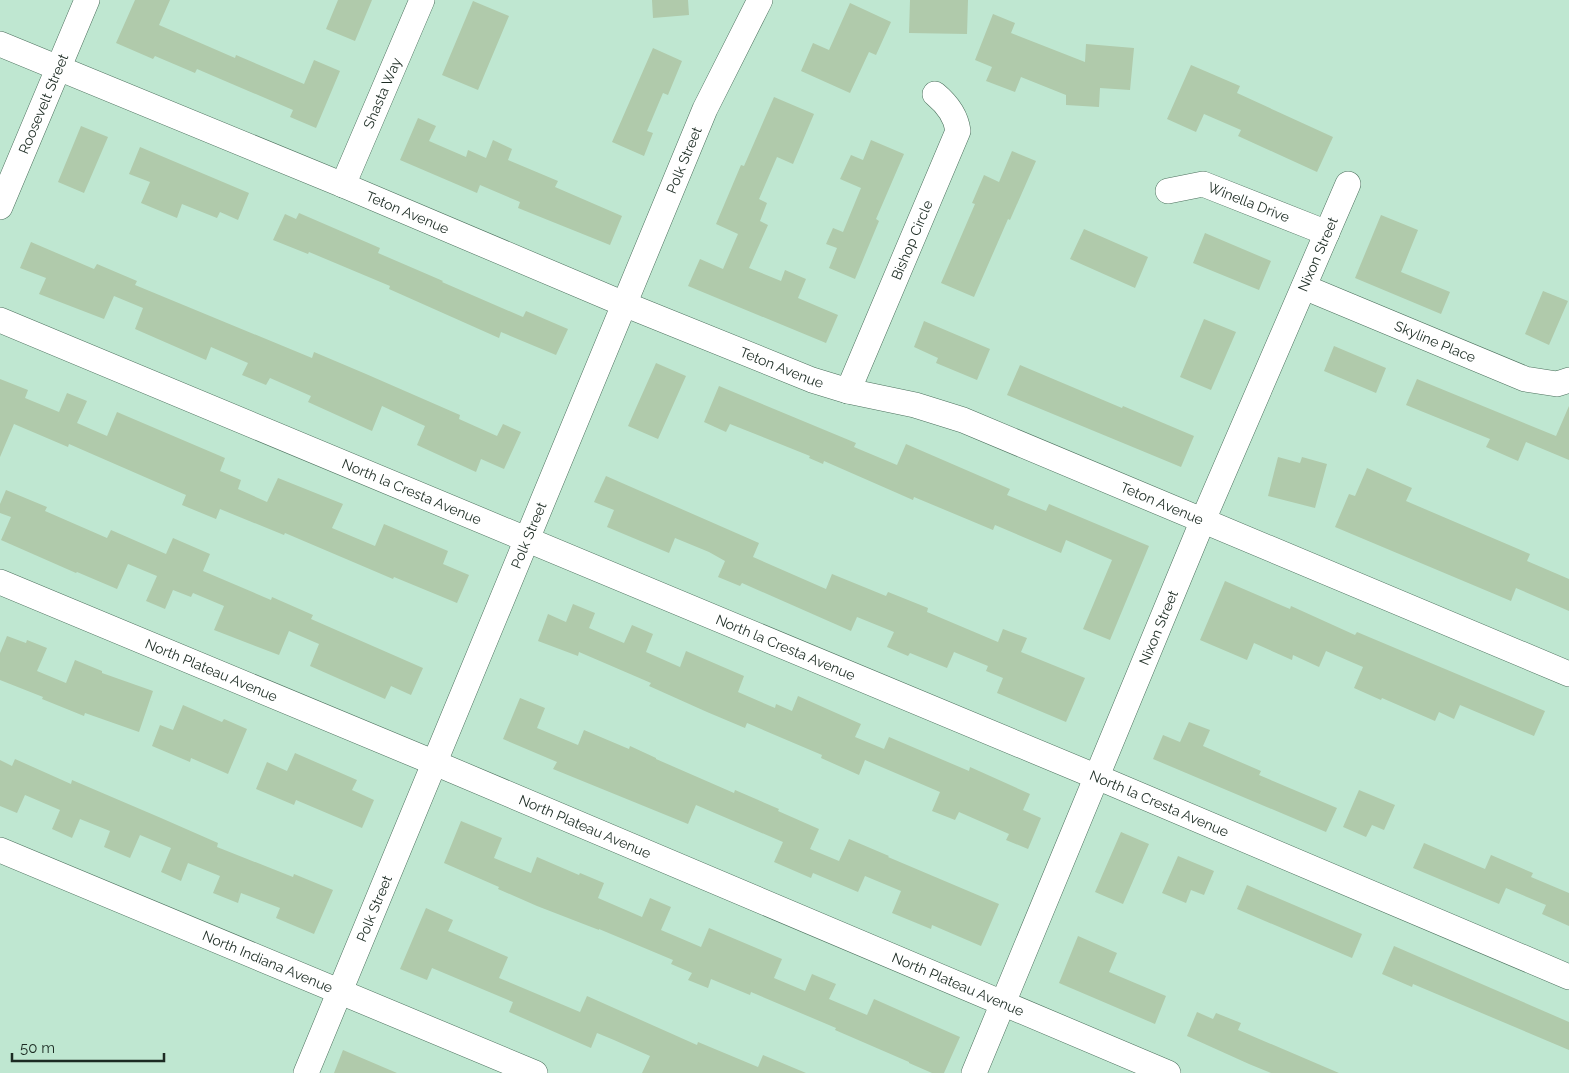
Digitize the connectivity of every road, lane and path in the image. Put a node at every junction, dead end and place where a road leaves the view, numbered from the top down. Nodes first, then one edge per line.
1 (87, 0) edge
2 (422, 0) edge
3 (760, 0) edge
4 (0, 44) edge
5 (58, 68) junction
6 (935, 94) dead end
7 (1348, 184) dead end
8 (343, 185) junction
9 (1168, 191) dead end
10 (0, 207) edge
11 (1327, 233) junction
12 (1304, 287) junction
13 (624, 304) junction
14 (0, 320) edge
15 (1569, 380) edge
16 (848, 391) junction
17 (1203, 520) junction
18 (527, 540) junction
19 (0, 582) edge
20 (1569, 674) edge
21 (435, 763) junction
22 (1097, 777) junction
23 (0, 850) edge
24 (1569, 977) edge
25 (339, 991) junction
26 (1003, 1004) junction
27 (306, 1073) edge
28 (535, 1073) edge
29 (974, 1073) edge
30 (1168, 1073) edge

1 - 5 street, Roosevelt Street
2 - 8 street, Shasta Way
3 - 13 street, Polk Street
4 - 5 street, Teton Avenue
5 - 8 street, Teton Avenue
5 - 10 street, Roosevelt Street
6 - 16 street, Bishop Circle
7 - 11 street, Nixon Street
8 - 13 street, Teton Avenue
9 - 11 street, Winella Drive
11 - 12 street, Nixon Street
12 - 15 street, Skyline Place
12 - 17 street, Nixon Street
13 - 16 street, Teton Avenue
13 - 18 street, Polk Street
14 - 18 street, North la Cresta Avenue
16 - 17 street, Teton Avenue
17 - 20 street, Teton Avenue
17 - 22 street, Nixon Street
18 - 21 street, Polk Street
18 - 22 street, North la Cresta Avenue
19 - 21 street, North Plateau Avenue
21 - 25 street, Polk Street
21 - 26 street, North Plateau Avenue
22 - 24 street, North la Cresta Avenue
22 - 26 street, Nixon Street
23 - 25 street, North Indiana Avenue
25 - 27 street, Polk Street
25 - 28 street, North Indiana Avenue
26 - 29 street, Nixon Street
26 - 30 street, North Plateau Avenue

